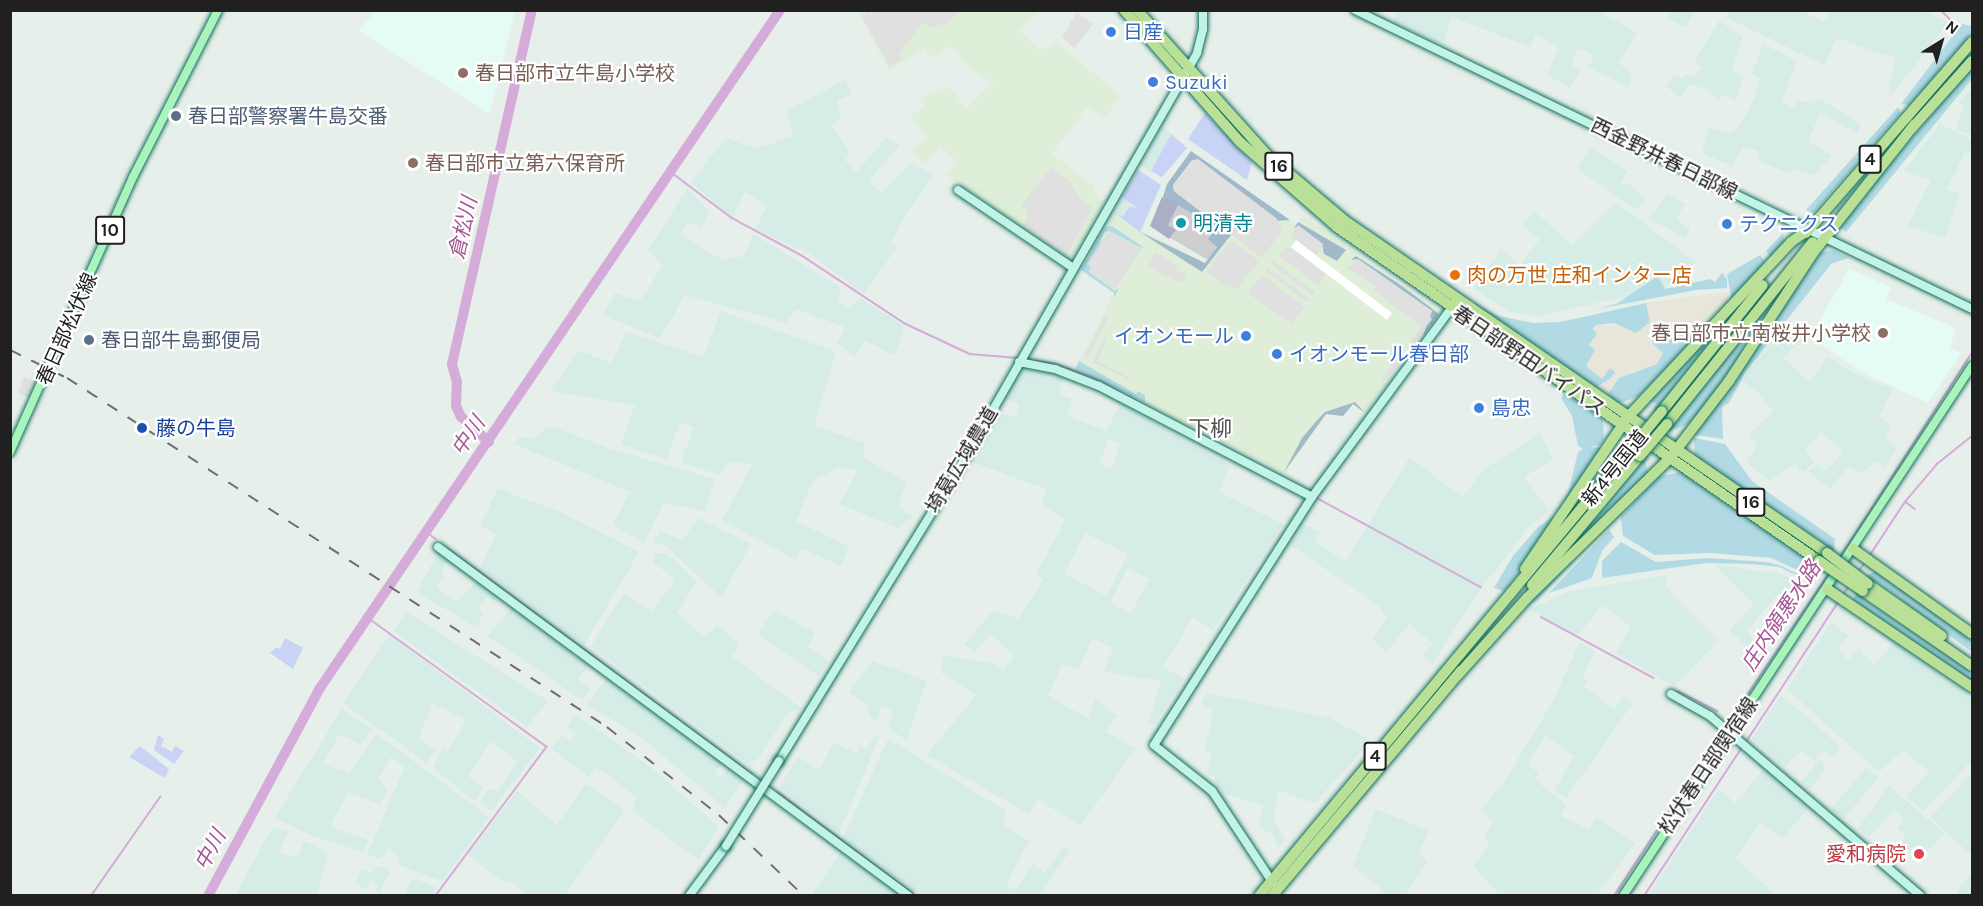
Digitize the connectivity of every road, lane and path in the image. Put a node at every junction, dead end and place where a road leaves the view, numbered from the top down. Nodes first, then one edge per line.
1 (218, 10) edge
2 (1124, 10) edge
3 (1137, 10) edge
4 (1203, 10) edge
5 (1355, 10) edge
6 (1972, 42) edge
7 (1972, 61) edge
8 (1185, 72) junction
9 (958, 190) dead end
10 (1817, 234) junction
11 (1073, 268) junction
12 (1454, 303) junction
13 (1972, 309) edge
14 (1019, 362) junction
15 (1972, 366) edge
16 (1625, 421) junction
17 (10, 452) edge
18 (1673, 455) junction
19 (1312, 497) junction
20 (438, 547) dead end
21 (1853, 549) junction
22 (1866, 587) junction
23 (1827, 590) junction
24 (1479, 632) junction
25 (1972, 634) edge
26 (1972, 658) edge
27 (1972, 666) edge
28 (1456, 676) junction
29 (1972, 687) edge
30 (1671, 694) dead end
31 (1727, 730) junction
32 (1273, 889) edge
33 (689, 896) edge
34 (909, 896) edge
35 (1258, 896) edge
36 (1623, 896) edge
37 (1921, 896) edge

1 - 17 main road, 春日部松伏線 / 10
2 - 8 highway, 春日部野田バイパス / 16
3 - 8 highway, 春日部野田バイパス / 16
4 - 8 street, 埼葛広域農道
5 - 10 street, 西金野井春日部線
6 - 10 highway, 新4号国道 / 4
7 - 10 highway
8 - 11 street, 埼葛広域農道
8 - 12 highway, 春日部野田バイパス / 16
9 - 11 street
10 - 13 street, 西金野井春日部線
10 - 16 highway, 4
10 - 18 highway
10 - 24 highway, 新4号国道 / 4, bridge
10 - 28 highway, 新4号国道 / 4, bridge
11 - 14 street, 埼葛広域農道
12 - 16 highway, 春日部野田バイパス / 16
12 - 19 street
14 - 19 street
14 - 33 street, 埼葛広域農道, bridge
15 - 21 main road, 松伏春日部関宿線
16 - 18 highway, 春日部野田バイパス / 16
16 - 24 highway
18 - 22 highway, 春日部野田バイパス / 16, bridge
18 - 28 highway
19 - 32 street
20 - 34 street
21 - 23 main road, 松伏春日部関宿線
21 - 25 highway
22 - 26 highway, 春日部野田バイパス / 16
22 - 27 highway, 春日部野田バイパス / 16
23 - 29 highway
23 - 31 main road, 松伏春日部関宿線
24 - 32 highway, 新4号国道 / 4
28 - 32 highway, 新4号国道 / 4
30 - 31 street
31 - 36 main road, 松伏春日部関宿線
31 - 37 street
32 - 35 highway, 新4号国道 / 4

